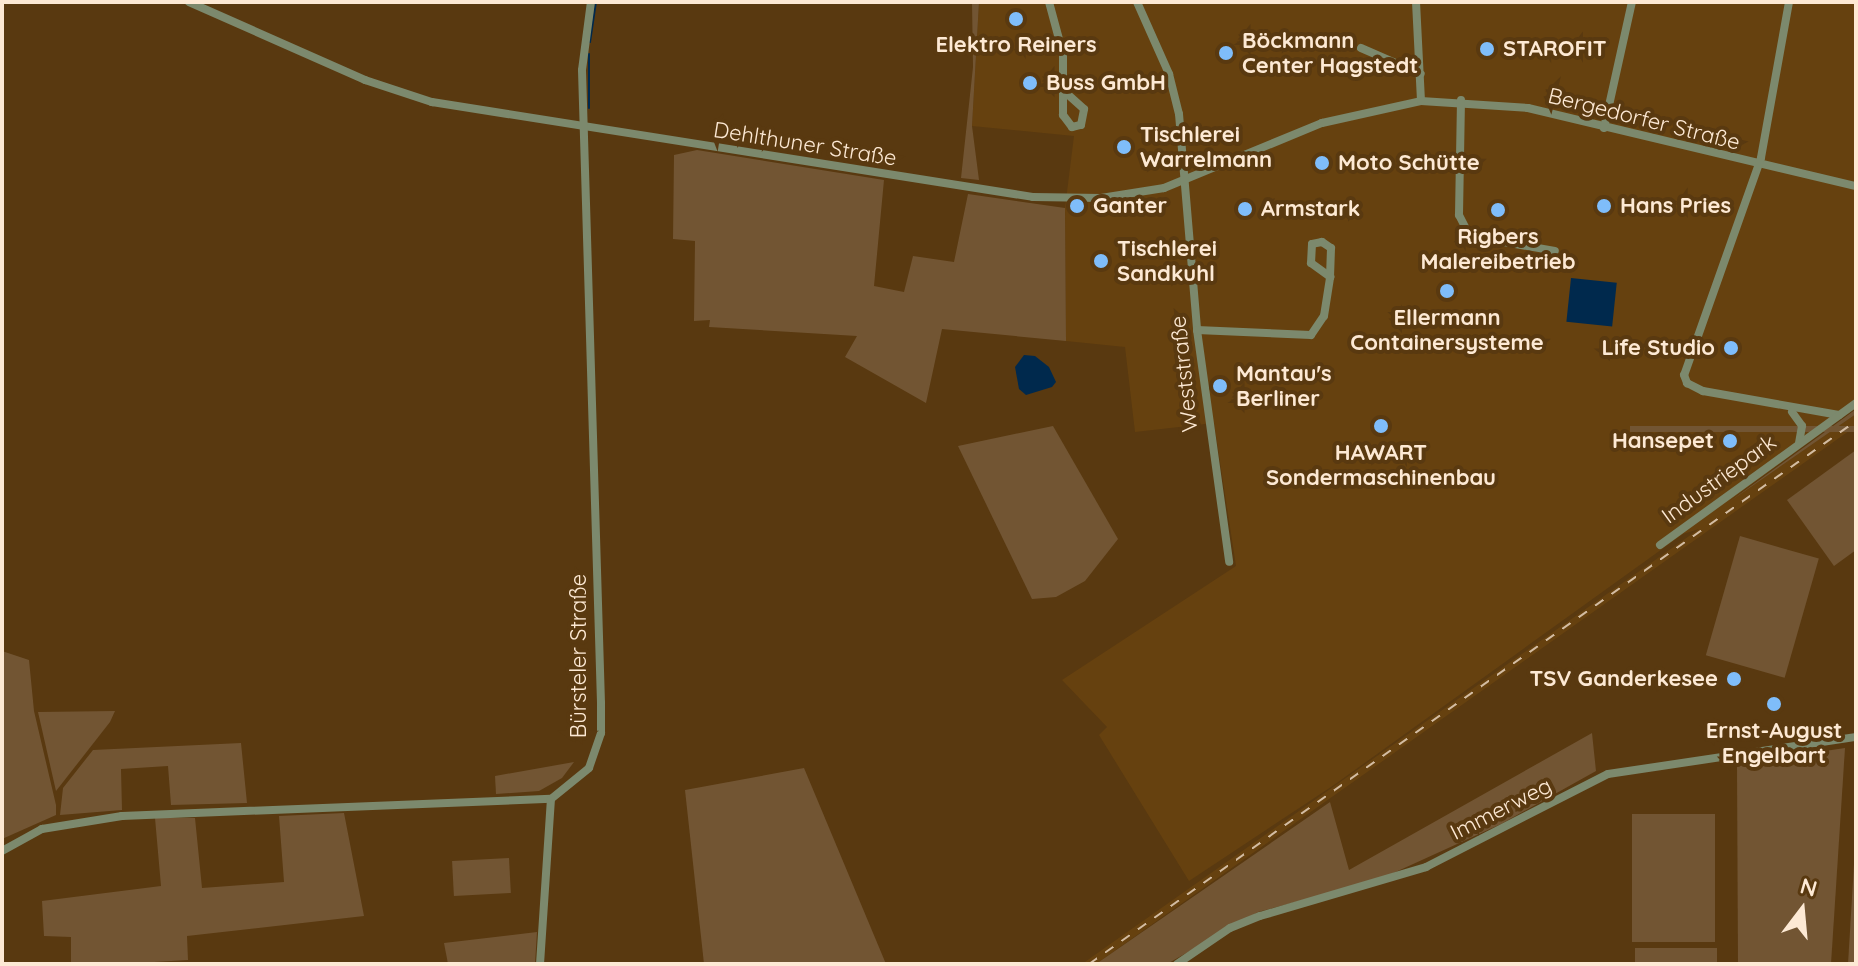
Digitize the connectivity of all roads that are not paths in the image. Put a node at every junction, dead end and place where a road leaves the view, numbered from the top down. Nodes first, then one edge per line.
1 (189, 2) edge
2 (591, 2) edge
3 (1049, 2) edge
4 (1137, 2) edge
5 (1416, 2) edge
6 (1632, 2) edge
7 (1789, 2) edge
8 (1361, 48) dead end
9 (1421, 74) junction
10 (1066, 93) dead end
11 (1461, 100) junction
12 (1421, 101) junction
13 (584, 128) junction
14 (1604, 128) junction
15 (1758, 166) junction
16 (1186, 181) junction
17 (1856, 186) edge
18 (1555, 251) dead end
19 (1330, 277) dead end
20 (1197, 330) junction
21 (1856, 403) edge
22 (1787, 408) junction
23 (1839, 415) junction
24 (1799, 443) junction
25 (1660, 545) dead end
26 (1229, 562) dead end
27 (1856, 737) edge
28 (551, 799) junction
29 (2, 851) edge
30 (540, 964) edge
31 (1177, 964) edge

1 - 13 street, Dehlthuner Straße
2 - 13 street, Bürsteler Straße
3 - 10 street
4 - 16 street, Weststraße
5 - 9 street
6 - 14 street
7 - 15 street
8 - 9 street
9 - 12 street
11 - 12 street, Bergedorfer Straße
11 - 14 street, Bergedorfer Straße
11 - 18 street
12 - 16 street, Dehlthuner Straße
13 - 16 street, Dehlthuner Straße
13 - 28 street, Bürsteler Straße
14 - 15 street, Bergedorfer Straße
15 - 17 street, Bergedorfer Straße
15 - 22 street, Industriepark
16 - 20 street, Weststraße
19 - 20 street
20 - 26 street, Weststraße
21 - 23 street, Industriepark
22 - 23 street, Industriepark
22 - 24 street, Industriepark
23 - 24 street, Industriepark
24 - 25 street, Industriepark
27 - 31 street, Immerweg
28 - 29 street
28 - 30 street

